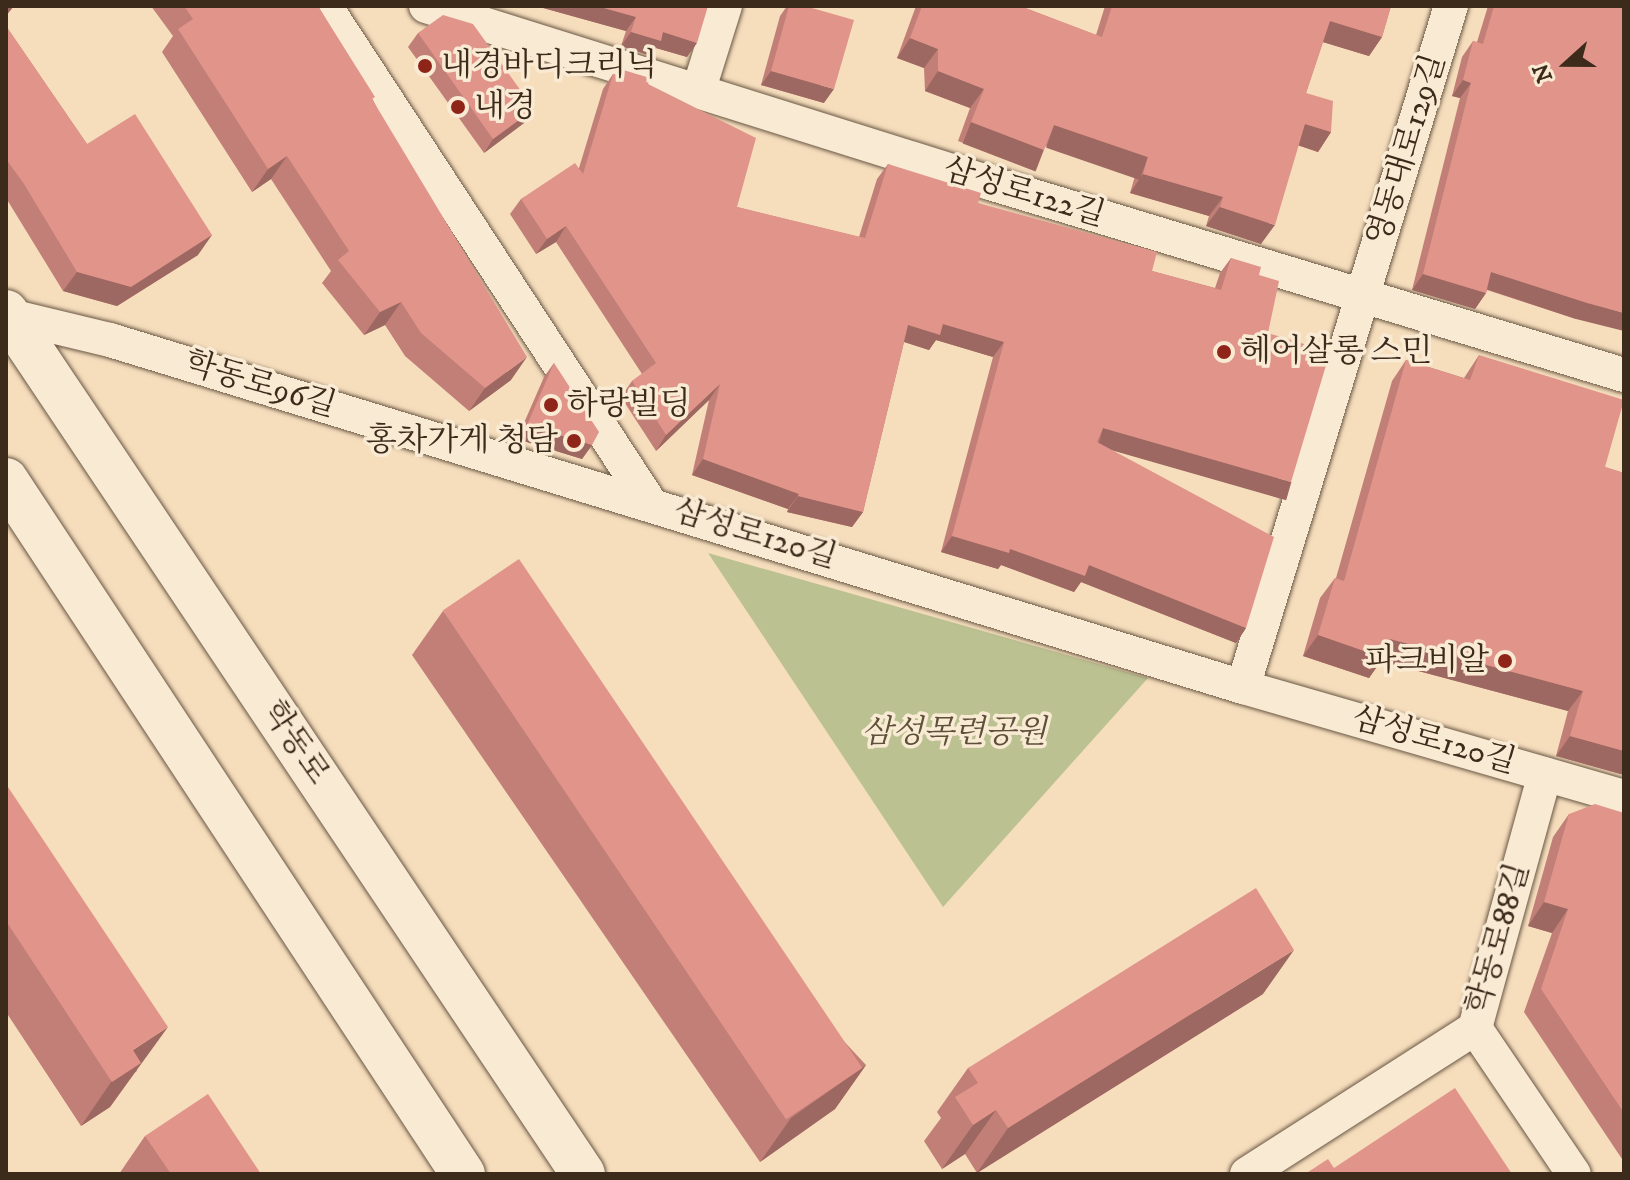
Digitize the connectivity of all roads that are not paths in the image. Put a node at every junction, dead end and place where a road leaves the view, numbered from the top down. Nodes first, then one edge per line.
1 (325, 6) edge
2 (426, 6) edge
3 (725, 6) edge
4 (1451, 6) edge
5 (698, 92) junction
6 (1364, 294) junction
7 (7, 315) edge
8 (1624, 375) edge
9 (6, 480) edge
10 (650, 503) junction
11 (1243, 687) junction
12 (1545, 774) junction
13 (1624, 797) edge
14 (1475, 1028) junction
15 (463, 1174) edge
16 (583, 1174) edge
17 (1247, 1174) edge
18 (1574, 1174) edge

1 - 10 street, 삼성로120길
2 - 5 street, 삼성로122길
3 - 5 street
4 - 6 street, 영동대로129길
5 - 6 street, 삼성로122길
6 - 8 street, 삼성로122길
6 - 11 street
7 - 10 street, 학동로96길
7 - 16 main road, 학동로
9 - 15 main road
10 - 11 street, 삼성로120길
11 - 12 street, 삼성로120길
12 - 13 street, 삼성로120길
12 - 14 street, 학동로88길
14 - 17 street, 학동로88길
14 - 18 street

